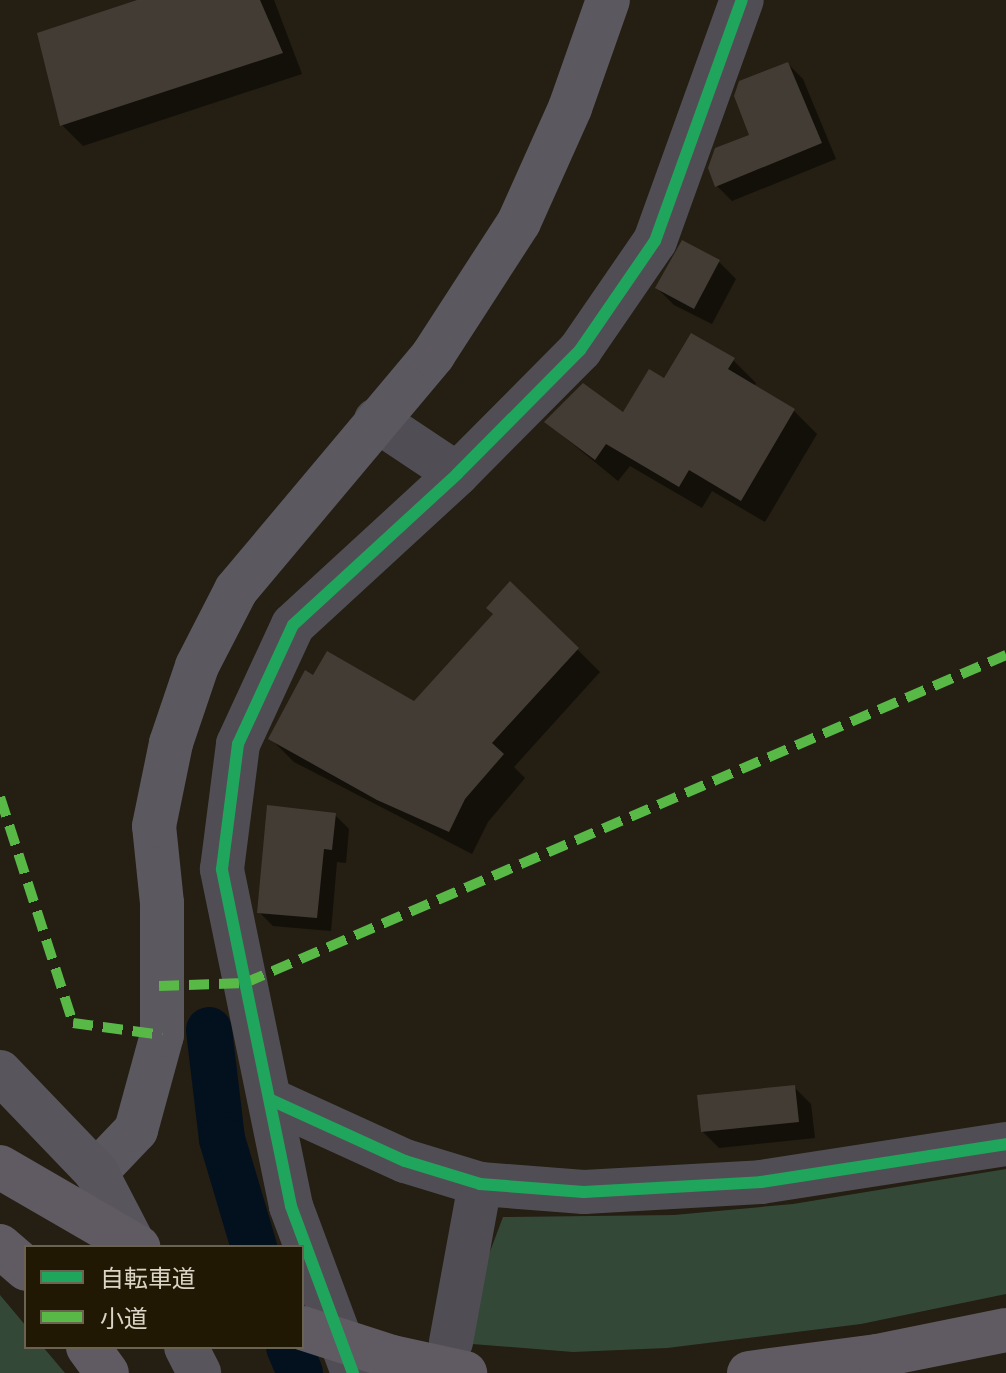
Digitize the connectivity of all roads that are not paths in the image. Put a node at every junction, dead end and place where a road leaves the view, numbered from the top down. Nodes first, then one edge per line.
1 (608, 0) edge
2 (742, 0) edge
3 (376, 420) junction
4 (457, 474) junction
5 (0, 1072) edge
6 (271, 1100) junction
7 (1006, 1144) edge
8 (0, 1167) edge
9 (96, 1172) junction
10 (480, 1184) junction
11 (134, 1245) edge
12 (136, 1245) edge
13 (0, 1246) edge
14 (24, 1267) edge
15 (304, 1329) edge
16 (1006, 1330) edge
17 (89, 1349) edge
18 (187, 1349) edge
19 (458, 1358) edge
20 (372, 1365) edge
21 (107, 1373) edge
22 (199, 1373) edge
23 (749, 1373) edge

1 - 3 street
2 - 4 street
3 - 4 street
3 - 9 street
4 - 6 street
5 - 9 main road
6 - 10 street
6 - 20 street
7 - 10 street
8 - 11 highway
9 - 12 main road
10 - 19 street
13 - 14 highway
15 - 20 highway
16 - 23 highway
17 - 21 highway
18 - 22 main road
19 - 20 highway

